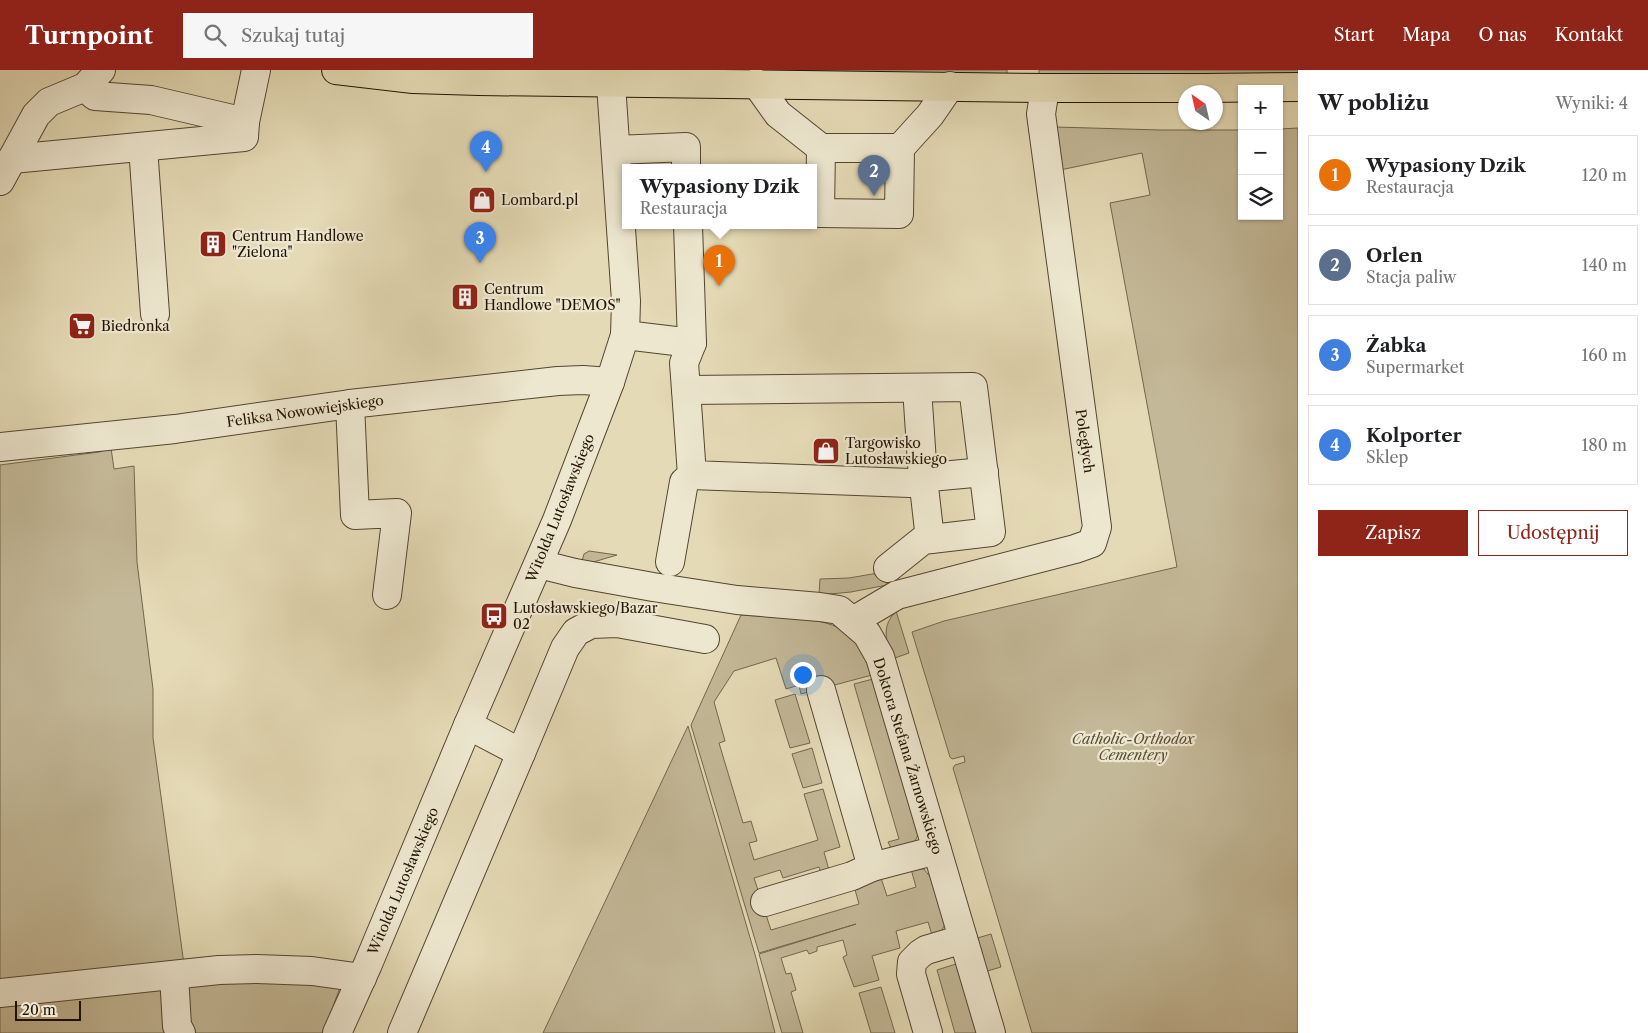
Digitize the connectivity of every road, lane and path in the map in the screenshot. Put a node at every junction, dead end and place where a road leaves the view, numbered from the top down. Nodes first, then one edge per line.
1 (256, 70) edge
2 (336, 70) edge
3 (611, 76) edge
4 (93, 78) edge
5 (756, 83) junction
6 (950, 86) junction
7 (1298, 87) edge
8 (1045, 88) junction
9 (245, 122) junction
10 (143, 147) junction
11 (821, 148) junction
12 (900, 148) junction
13 (616, 150) junction
14 (686, 164) edge
15 (6, 170) edge
16 (688, 229) edge
17 (155, 314) dead end
18 (625, 335) junction
19 (692, 342) junction
20 (610, 382) junction
21 (917, 388) junction
22 (686, 390) junction
23 (350, 404) junction
24 (0, 447) edge
25 (984, 472) junction
26 (692, 476) junction
27 (923, 478) junction
28 (930, 539) junction
29 (670, 562) dead end
30 (539, 564) junction
31 (888, 568) dead end
32 (387, 595) dead end
33 (852, 621) junction
34 (705, 639) dead end
35 (821, 690) dead end
36 (468, 725) junction
37 (521, 753) junction
38 (937, 850) junction
39 (872, 867) junction
40 (765, 902) dead end
41 (963, 940) junction
42 (174, 975) junction
43 (362, 978) junction
44 (0, 993) edge
45 (181, 1033) edge
46 (337, 1033) edge
47 (402, 1033) edge
48 (928, 1033) edge
49 (991, 1033) edge

1 - 9 street
2 - 3 main road
3 - 5 main road
3 - 13 street, Witolda Lutosławskiego
4 - 9 street
4 - 15 street
5 - 6 main road
5 - 11 street
6 - 8 main road
6 - 12 street
7 - 8 main road
8 - 33 street, Poległych
9 - 10 street
10 - 15 street
10 - 17 street
11 - 12 street
11 - 12 street
13 - 14 street
13 - 18 street, Witolda Lutosławskiego
16 - 19 street
18 - 19 street
18 - 20 street, Witolda Lutosławskiego
19 - 22 street
20 - 23 street, Feliksa Nowowiejskiego
20 - 30 street, Witolda Lutosławskiego
21 - 22 street
21 - 25 street
21 - 27 street
22 - 26 street
23 - 24 street, Feliksa Nowowiejskiego
23 - 32 street
25 - 27 street
25 - 28 street
26 - 27 street
26 - 29 street
27 - 28 street
28 - 31 street
30 - 33 street, Doktora Stefana Żarnowskiego
30 - 36 street, Witolda Lutosławskiego
33 - 38 street, Doktora Stefana Żarnowskiego
34 - 37 street
35 - 39 street
36 - 37 street
36 - 43 street, Witolda Lutosławskiego
37 - 47 street
38 - 39 street
38 - 41 street, Doktora Stefana Żarnowskiego
39 - 40 street
41 - 48 street
41 - 49 street, Doktora Stefana Żarnowskiego
42 - 43 street
42 - 44 street
42 - 45 street
43 - 46 street, Witolda Lutosławskiego

